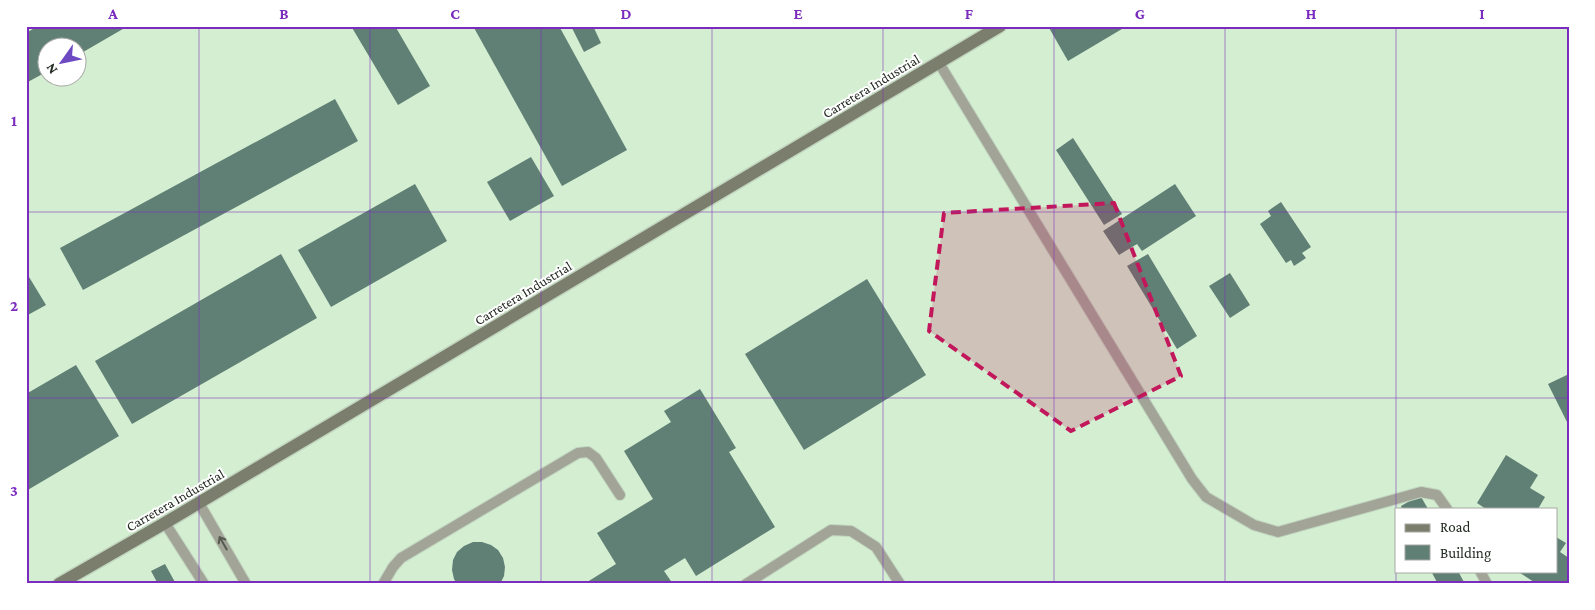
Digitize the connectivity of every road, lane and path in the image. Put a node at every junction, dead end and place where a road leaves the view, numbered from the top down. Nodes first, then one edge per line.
1 (1000, 26) edge
2 (939, 63) junction
3 (620, 495) dead end
4 (200, 503) junction
5 (1446, 508) edge
6 (165, 523) junction
7 (1481, 572) edge
8 (60, 584) edge
9 (204, 584) edge
10 (246, 584) edge
11 (383, 584) edge
12 (746, 584) edge
13 (900, 584) edge
14 (1487, 584) edge

1 - 2 main road, Carretera Industrial
2 - 4 main road, Carretera Industrial
2 - 5 lane
3 - 11 lane
4 - 6 main road, Carretera Industrial
10 -> 4 lane
6 - 8 main road, Carretera Industrial
6 - 9 lane
7 - 14 lane
12 - 13 lane

